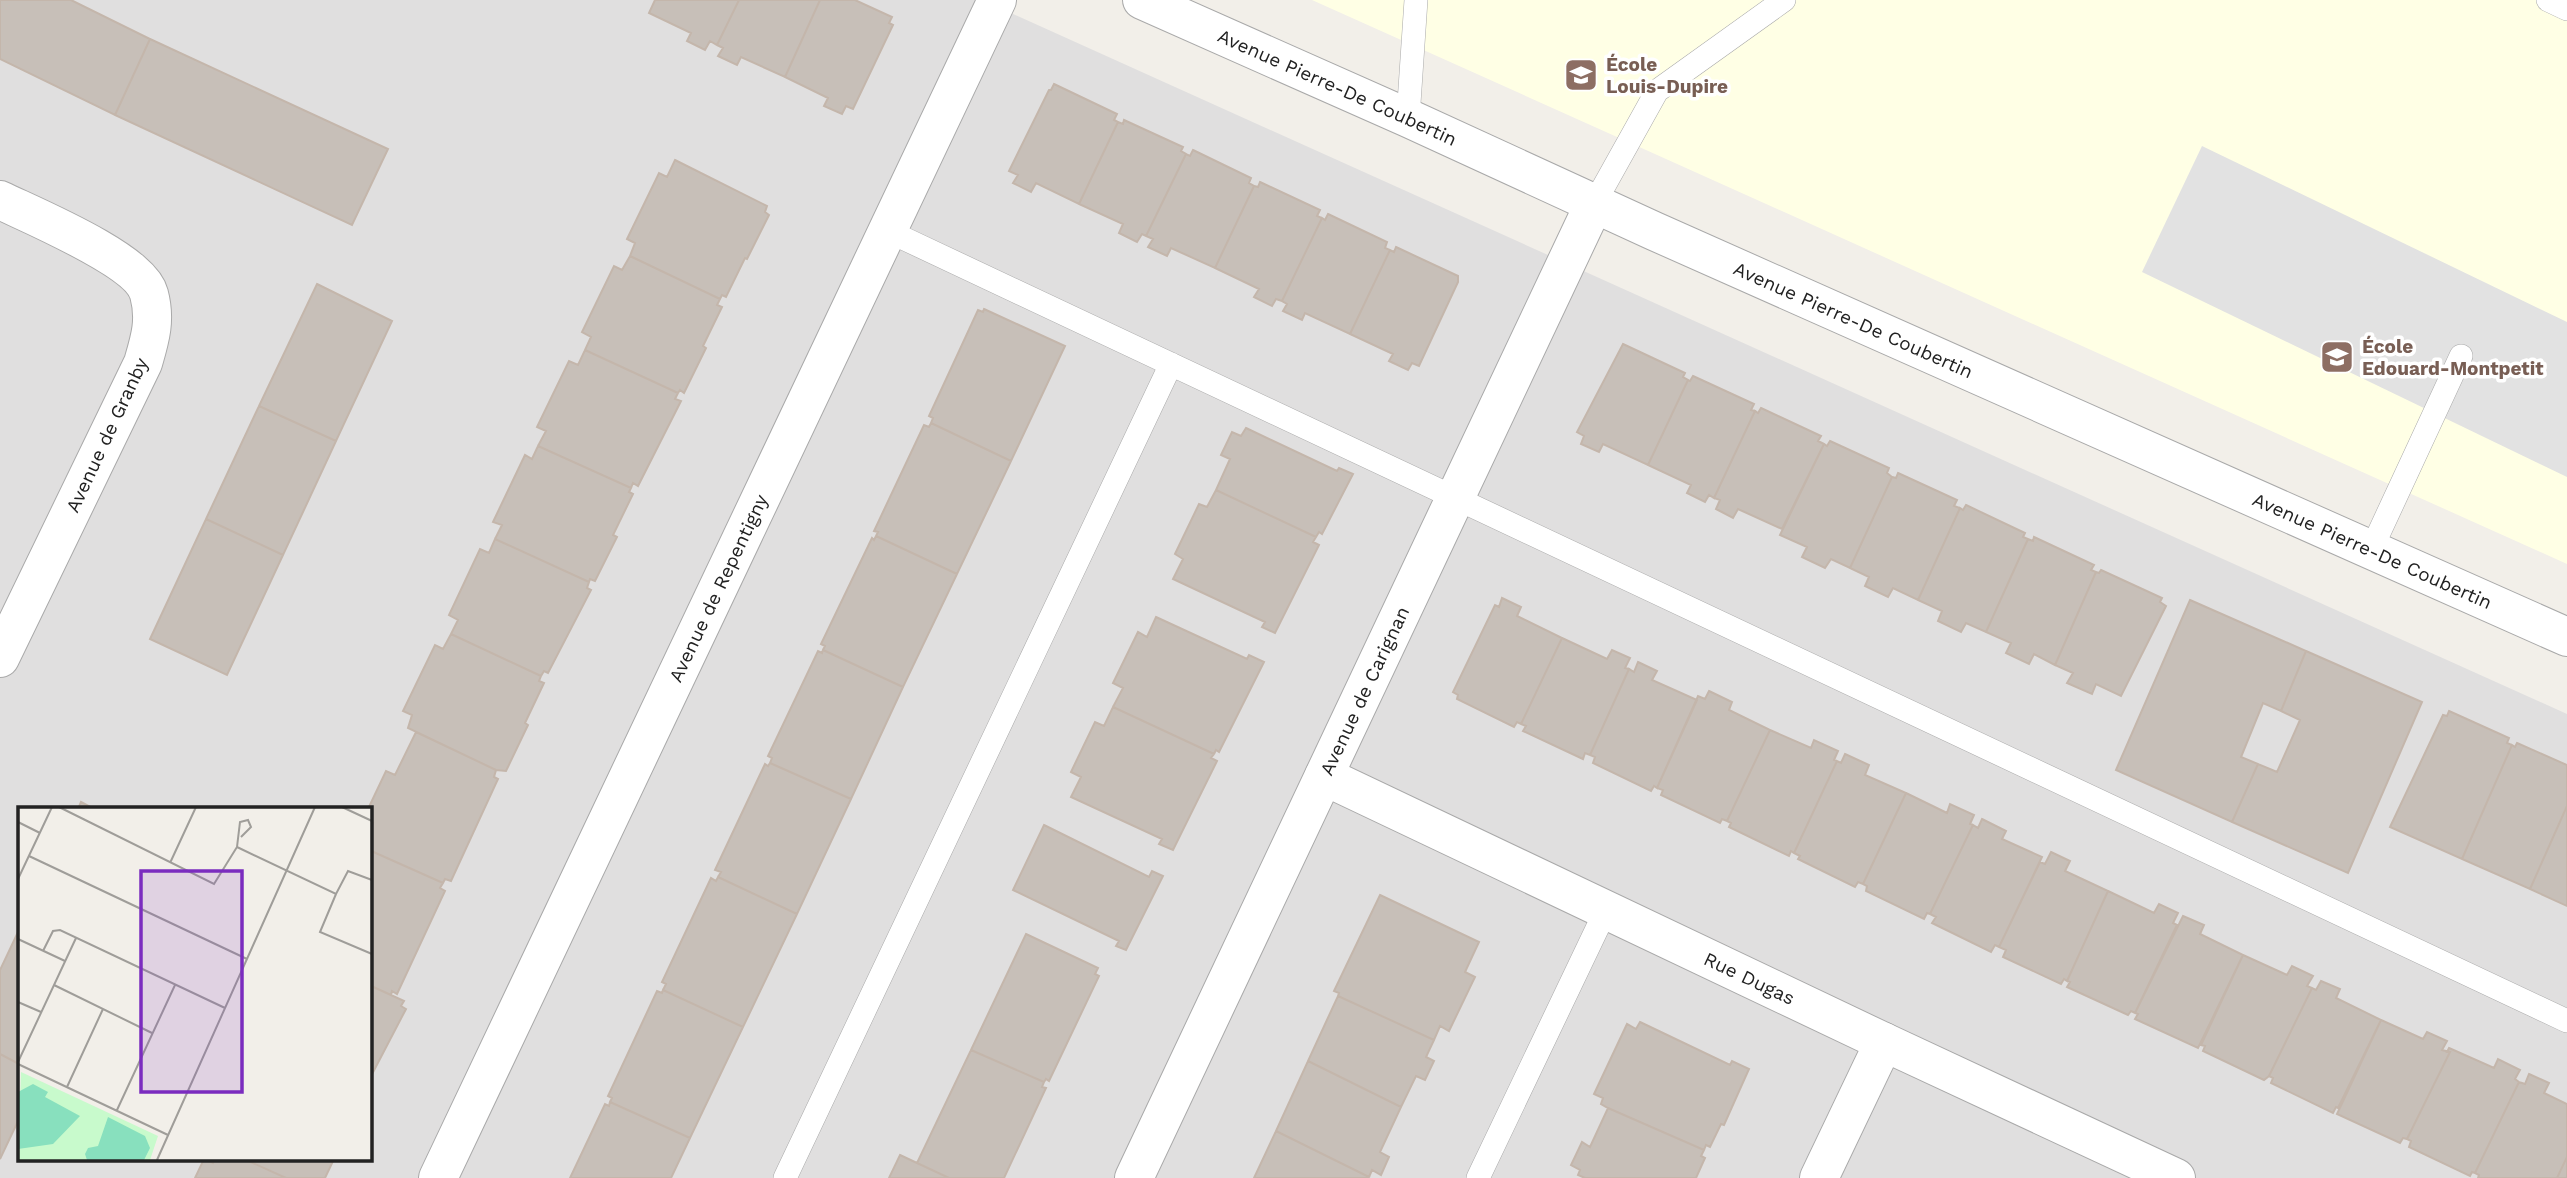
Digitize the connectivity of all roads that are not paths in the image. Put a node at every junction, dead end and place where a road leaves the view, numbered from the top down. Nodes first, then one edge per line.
1 (997, 0) edge
2 (1142, 0) edge
3 (1416, 0) edge
4 (1784, 0) edge
5 (2548, 0) edge
6 (2567, 9) edge
7 (1408, 118) junction
8 (0, 200) edge
9 (1594, 204) junction
10 (888, 230) junction
11 (2461, 356) dead end
12 (1171, 364) junction
13 (1456, 498) junction
14 (2371, 550) junction
15 (2567, 637) edge
16 (0, 658) edge
17 (1324, 776) junction
18 (1606, 910) junction
19 (2567, 1021) edge
20 (1884, 1042) junction
21 (438, 1178) edge
22 (786, 1178) edge
23 (1134, 1178) edge
24 (1478, 1178) edge
25 (1819, 1178) edge
26 (2176, 1178) edge

1 - 10 street, Avenue de Repentigny
2 - 7 street, Avenue Pierre-De Coubertin
3 - 7 lane
4 - 9 lane
5 - 6 lane
7 - 9 street, Avenue Pierre-De Coubertin
8 - 16 street, Avenue de Granby
9 - 13 street, Avenue de Carignan
9 - 14 street, Avenue Pierre-De Coubertin
10 - 12 lane
10 - 21 street, Avenue de Repentigny
11 - 14 lane
12 - 13 lane
12 - 22 lane
13 - 17 street, Avenue de Carignan
13 - 19 lane
14 - 15 street, Avenue Pierre-De Coubertin
17 - 18 street, Rue Dugas
17 - 23 street, Avenue de Carignan
18 - 20 street, Rue Dugas
18 - 24 lane
20 - 25 street
20 - 26 street, Rue Dugas

